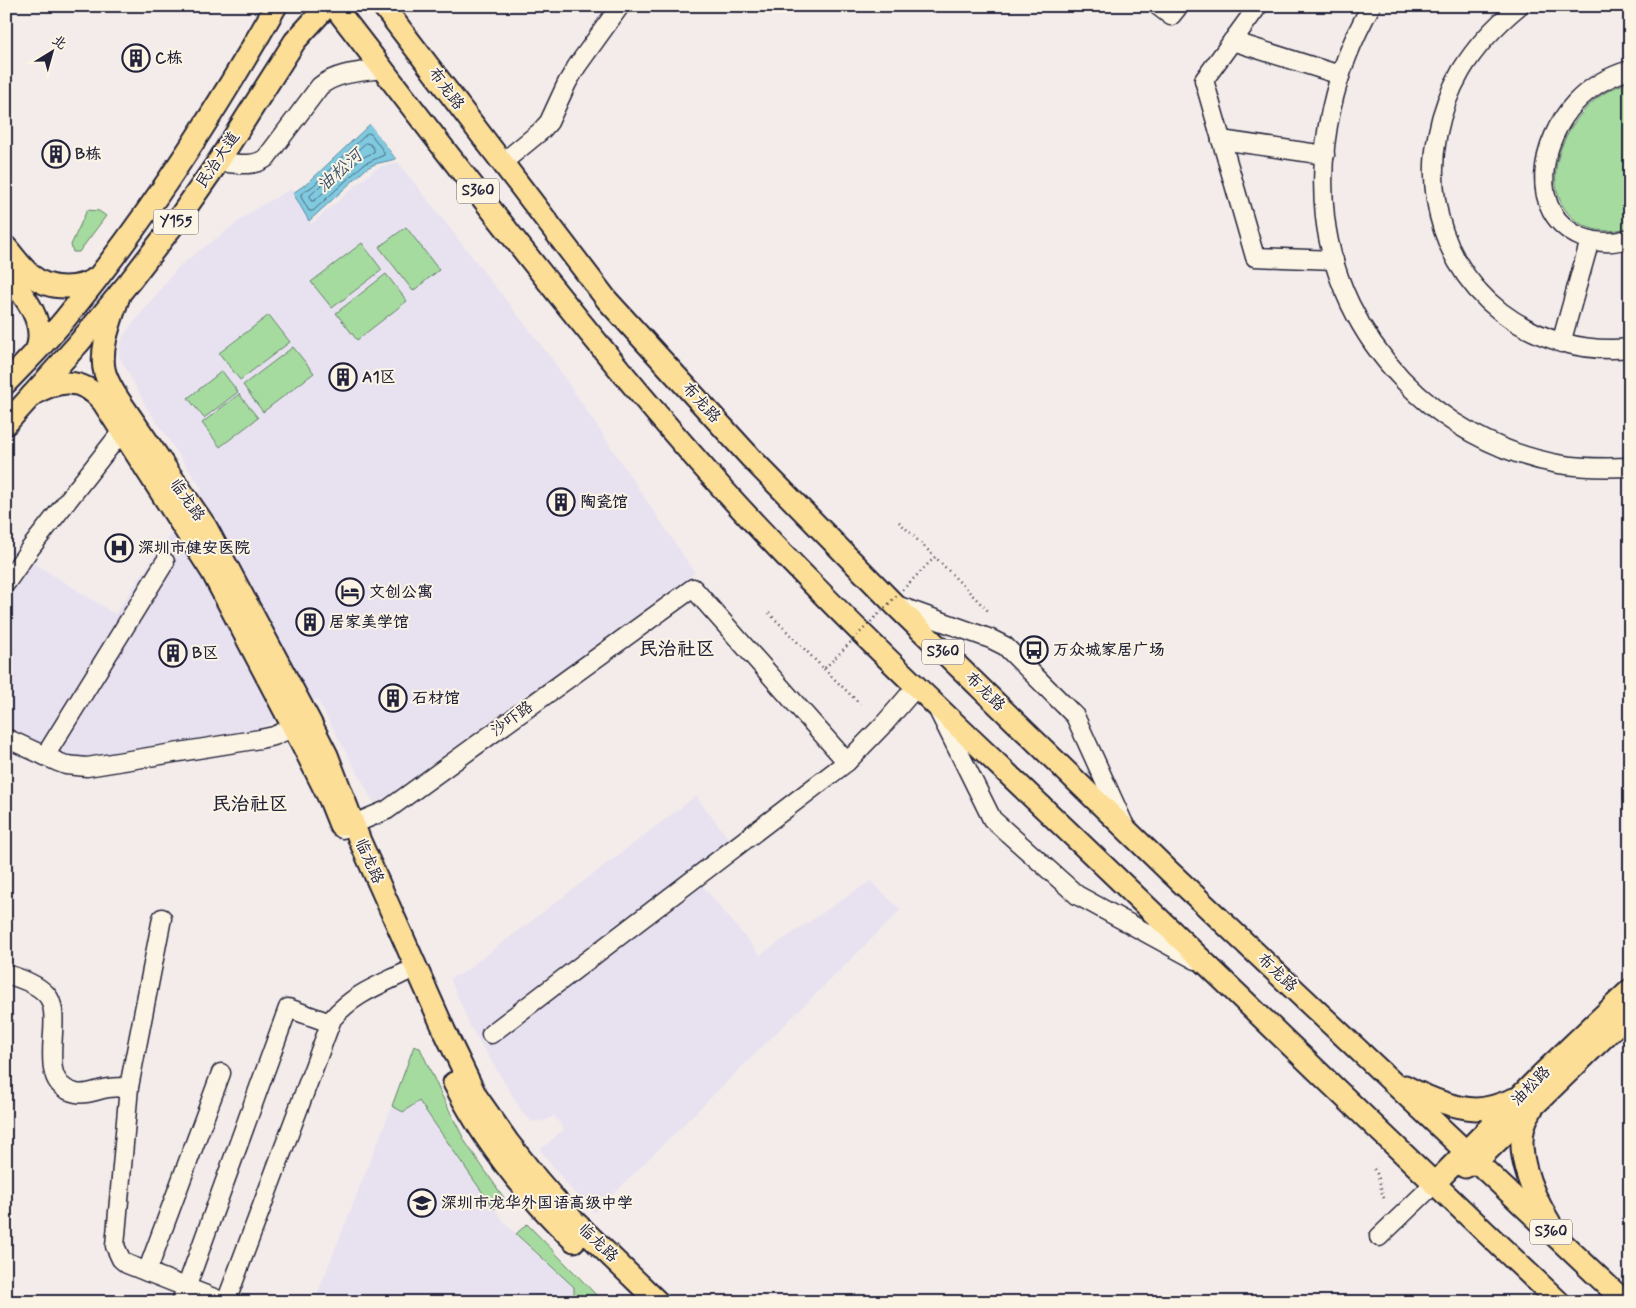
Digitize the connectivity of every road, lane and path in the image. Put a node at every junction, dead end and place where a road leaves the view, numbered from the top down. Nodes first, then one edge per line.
1 (276, 6) edge
2 (327, 6) edge
3 (334, 6) edge
4 (383, 6) edge
5 (620, 6) edge
6 (1158, 6) edge
7 (1179, 6) edge
8 (1258, 6) edge
9 (1371, 6) edge
10 (1519, 6) edge
11 (1232, 41) junction
12 (382, 69) junction
13 (1630, 70) edge
14 (1340, 75) junction
15 (1221, 140) junction
16 (1325, 155) junction
17 (218, 162) junction
18 (502, 163) junction
19 (1630, 238) edge
20 (1590, 240) junction
21 (6, 247) edge
22 (1334, 260) junction
23 (13, 272) edge
24 (98, 276) junction
25 (120, 294) junction
26 (1561, 343) junction
27 (1630, 348) edge
28 (36, 351) junction
29 (6, 383) edge
30 (32, 395) junction
31 (109, 397) junction
32 (6, 424) edge
33 (122, 431) junction
34 (1630, 467) edge
35 (899, 522) dead end
36 (935, 557) junction
37 (165, 562) dead end
38 (6, 583) edge
39 (895, 605) junction
40 (988, 611) dead end
41 (769, 613) dead end
42 (824, 669) junction
43 (916, 687) junction
44 (860, 704) dead end
45 (937, 707) junction
46 (294, 727) junction
47 (6, 738) edge
48 (45, 756) junction
49 (847, 762) junction
50 (348, 827) junction
51 (1126, 829) junction
52 (162, 918) dead end
53 (1210, 968) junction
54 (404, 973) junction
55 (6, 974) edge
56 (1630, 990) edge
57 (1630, 1012) edge
58 (330, 1023) junction
59 (491, 1034) dead end
60 (221, 1073) dead end
61 (1385, 1075) junction
62 (129, 1086) junction
63 (1529, 1099) junction
64 (1471, 1156) junction
65 (1374, 1169) dead end
66 (1434, 1184) junction
67 (1385, 1200) dead end
68 (1379, 1237) dead end
69 (1559, 1239) junction
70 (1625, 1250) dead end
71 (1630, 1255) edge
72 (147, 1272) junction
73 (183, 1294) edge
74 (225, 1302) edge
75 (638, 1302) edge
76 (658, 1302) edge
77 (1560, 1302) edge
78 (1625, 1302) edge

1 - 24 main road, 民治大道 / Y155
2 - 17 main road, 民治大道 / Y155
3 - 12 main road, S360
4 - 18 main road, 布龙路 / S360
5 - 18 street
6 - 7 street
8 - 11 street
9 - 14 street
10 - 26 street
11 - 14 street
11 - 15 street
12 - 17 street
12 - 43 main road, S360
13 - 20 street
14 - 16 street
15 - 16 street
15 - 22 street
16 - 22 street
17 - 25 main road, 民治大道 / Y155
18 - 39 main road, 布龙路 / S360
19 - 20 street
20 - 26 street
21 - 23 main road
22 - 34 street
23 - 24 main road
23 - 28 main road
24 - 28 main road, 民治大道 / Y155
25 - 30 main road, 民治大道 / Y155
25 - 31 main road
26 - 27 street
28 - 29 main road, 民治大道 / Y155
30 - 31 main road
30 - 32 main road, 民治大道 / Y155
31 - 33 main road, 临龙路
31 - 50 main road, 临龙路
33 - 38 street
33 - 46 main road, 临龙路
35 - 36 path
36 - 40 path, bridge
36 - 42 path, bridge
37 - 48 street
39 - 51 main road, 布龙路 / S360
39 - 51 street
41 - 42 path, bridge
42 - 44 path
43 - 45 main road, S360
43 - 49 street
45 - 53 main road, S360
45 - 53 street
46 - 48 street
46 - 50 main road, 临龙路
47 - 48 street
49 - 50 street, 沙吓路
49 - 59 street
50 - 54 main road, 临龙路
50 - 76 main road, 临龙路
51 - 61 main road, 布龙路 / S360
52 - 62 street
53 - 66 main road, S360
54 - 58 street
54 - 75 main road, 临龙路
55 - 62 street
56 - 63 main road, 油松路
57 - 63 main road, 油松路
58 - 73 street
58 - 74 street
60 - 72 street
61 - 63 main road
61 - 64 main road, 布龙路 / S360
62 - 72 street
63 - 64 main road, 油松路
63 - 69 main road
64 - 66 main road, 油松路
64 - 69 main road, 布龙路 / S360
65 - 67 path
66 - 68 street, 油松路
66 - 77 main road, S360
69 - 78 main road, 布龙路 / S360
70 - 71 path
72 - 73 street
73 - 74 street

